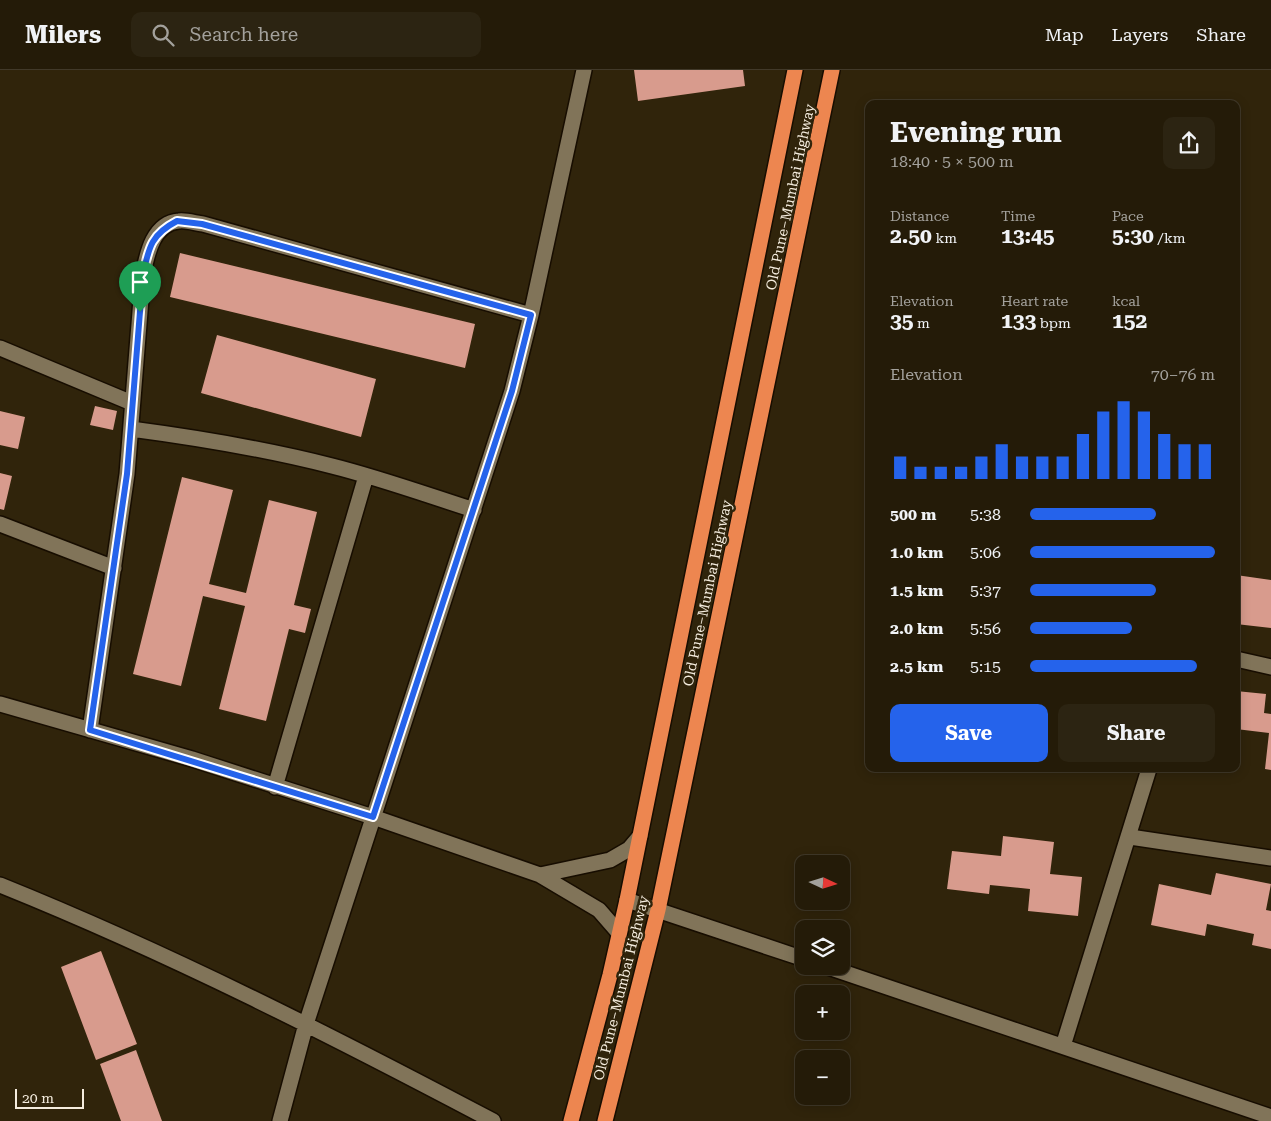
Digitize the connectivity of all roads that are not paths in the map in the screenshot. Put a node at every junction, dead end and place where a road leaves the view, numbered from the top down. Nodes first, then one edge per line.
1 (584, 70) edge
2 (795, 70) edge
3 (832, 70) edge
4 (531, 315) junction
5 (0, 348) edge
6 (132, 403) junction
7 (131, 429) junction
8 (366, 476) junction
9 (474, 510) junction
10 (0, 524) edge
11 (114, 568) junction
12 (1240, 659) edge
13 (1271, 667) edge
14 (0, 704) edge
15 (90, 730) junction
16 (1148, 772) edge
17 (275, 787) junction
18 (373, 817) junction
19 (640, 836) junction
20 (1130, 837) junction
21 (1271, 858) edge
22 (540, 875) junction
23 (0, 885) edge
24 (626, 900) junction
25 (658, 910) junction
26 (619, 934) junction
27 (795, 956) edge
28 (850, 974) edge
29 (306, 1024) junction
30 (1063, 1046) junction
31 (1271, 1117) edge
32 (280, 1121) edge
33 (493, 1121) edge
34 (571, 1121) edge
35 (605, 1121) edge

1 - 4 lane
2 - 19 highway, Old Pune–Mumbai Highway
3 - 25 highway, Old Pune–Mumbai Highway
4 - 6 lane
4 - 9 lane
5 - 6 lane
6 - 7 lane
7 - 8 lane
7 - 11 lane
8 - 9 lane
8 - 17 lane
9 - 18 lane
10 - 11 lane
11 - 15 lane
12 - 13 lane
14 - 15 lane
15 - 17 lane
16 - 20 lane
17 - 18 lane
18 - 22 lane
18 - 29 lane
19 - 22 lane
19 - 24 highway, Old Pune–Mumbai Highway
20 - 21 lane
20 - 30 lane
22 - 26 lane
23 - 29 lane
24 - 25 lane
24 - 26 highway, Old Pune–Mumbai Highway
25 - 27 lane
25 - 35 highway, Old Pune–Mumbai Highway
26 - 34 highway, Old Pune–Mumbai Highway
28 - 30 lane
29 - 32 lane
29 - 33 lane
30 - 31 lane

